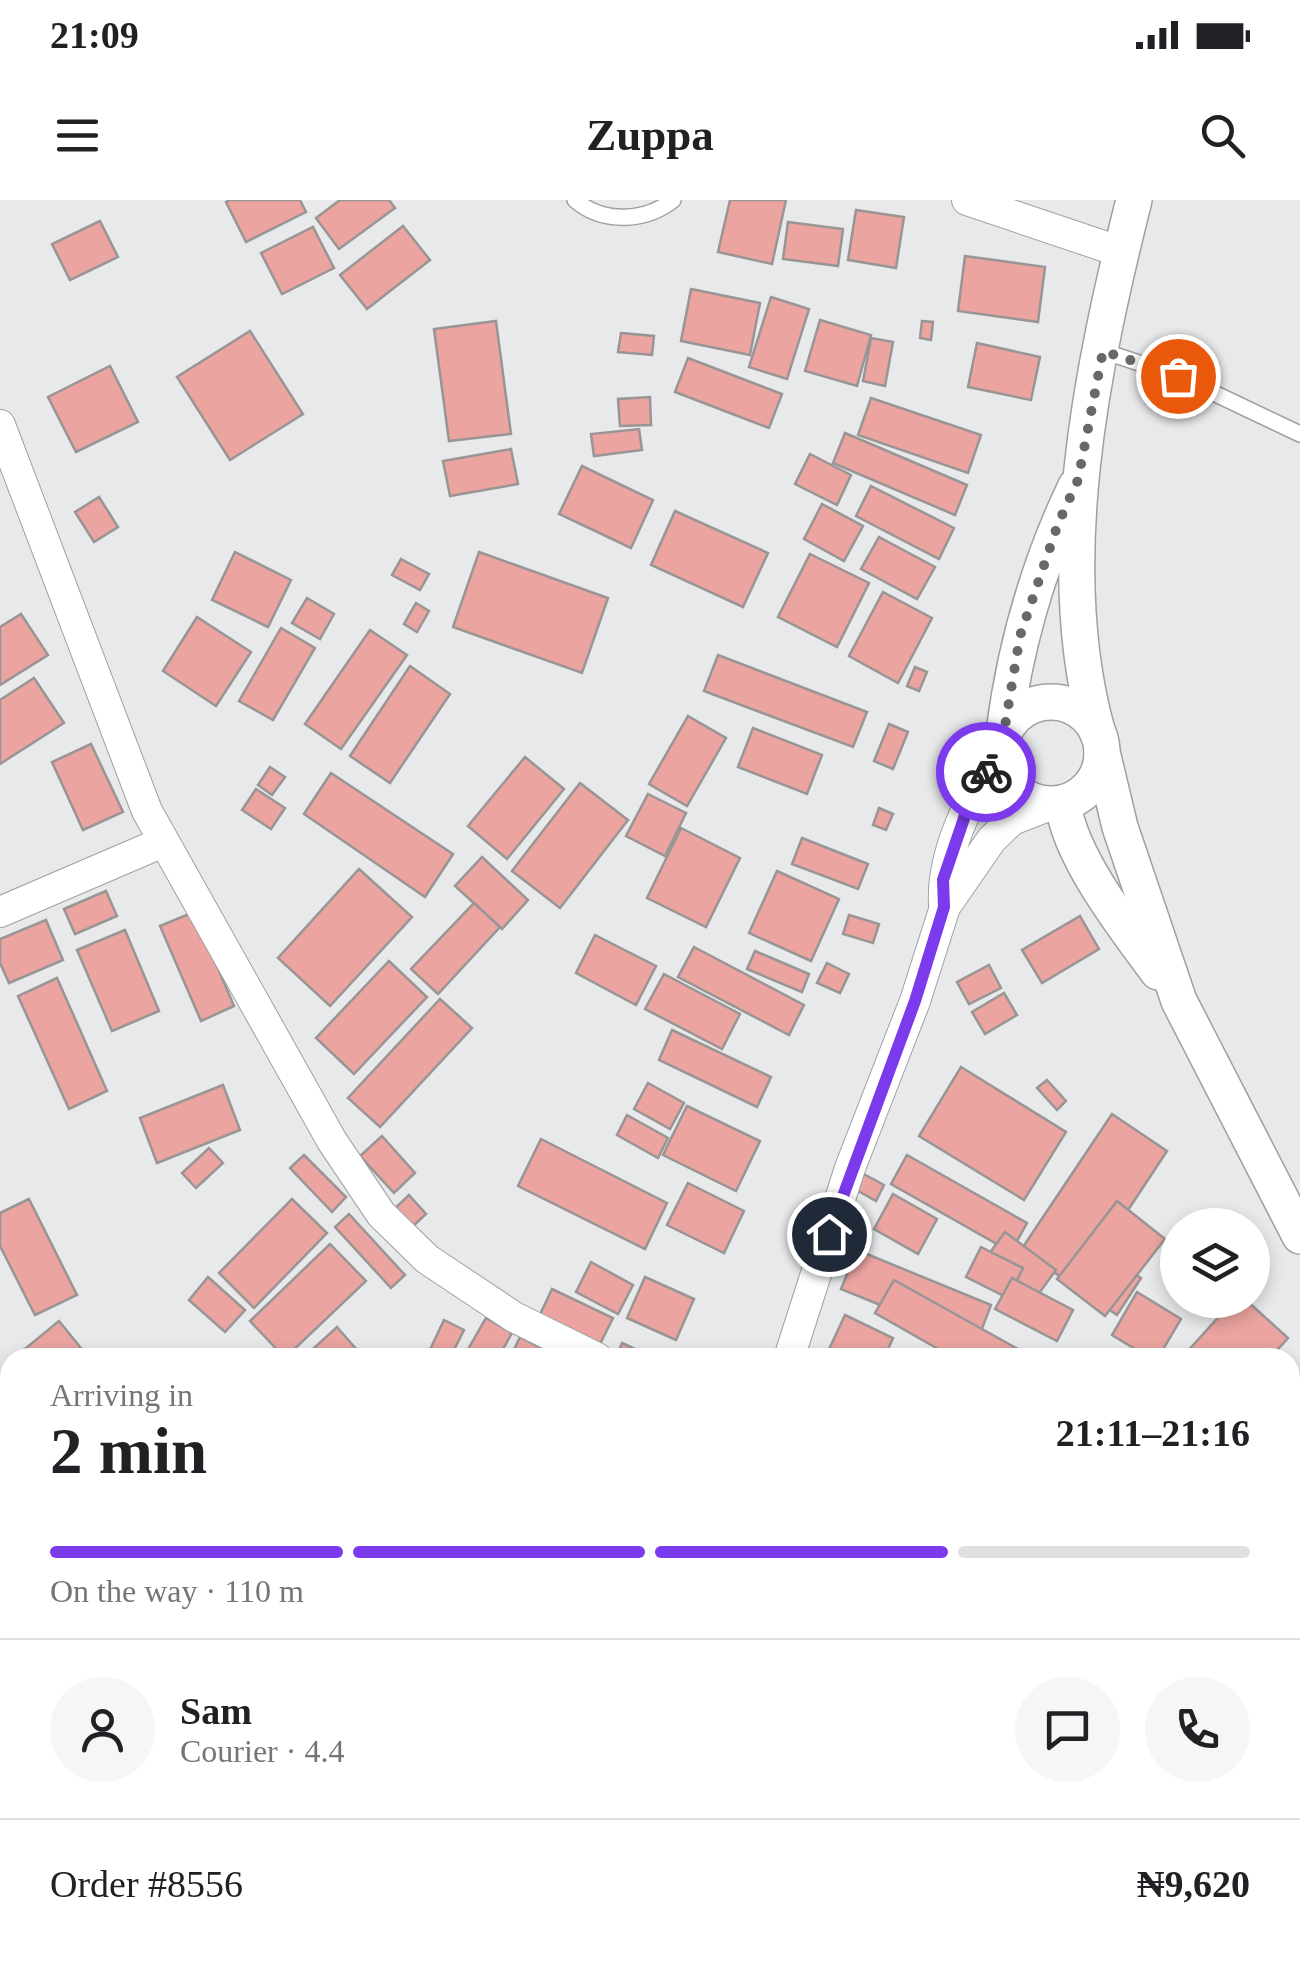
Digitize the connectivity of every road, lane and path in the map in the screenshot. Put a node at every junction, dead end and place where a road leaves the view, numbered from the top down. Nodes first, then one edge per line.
1 (575, 200) edge
2 (673, 200) edge
3 (967, 200) edge
4 (1134, 200) edge
5 (1121, 252) junction
6 (1103, 351) junction
7 (0, 424) edge
8 (1300, 434) edge
9 (1078, 480) junction
10 (1002, 740) junction
11 (1100, 743) junction
12 (1058, 804) junction
13 (163, 842) junction
14 (944, 907) junction
15 (0, 912) edge
16 (1179, 1001) junction
17 (1300, 1236) edge
18 (578, 1348) edge
19 (792, 1348) edge

1 - 2 lane
3 - 5 street
4 - 5 street
5 - 6 street
6 - 8 lane
6 - 9 street
7 - 13 street
9 - 10 street
9 - 11 street
10 - 11 street
10 - 12 street
10 - 14 street
11 - 12 street
11 - 16 street
12 - 14 street
12 - 16 street
13 - 15 street
13 - 18 street
14 - 19 street
16 - 17 street

